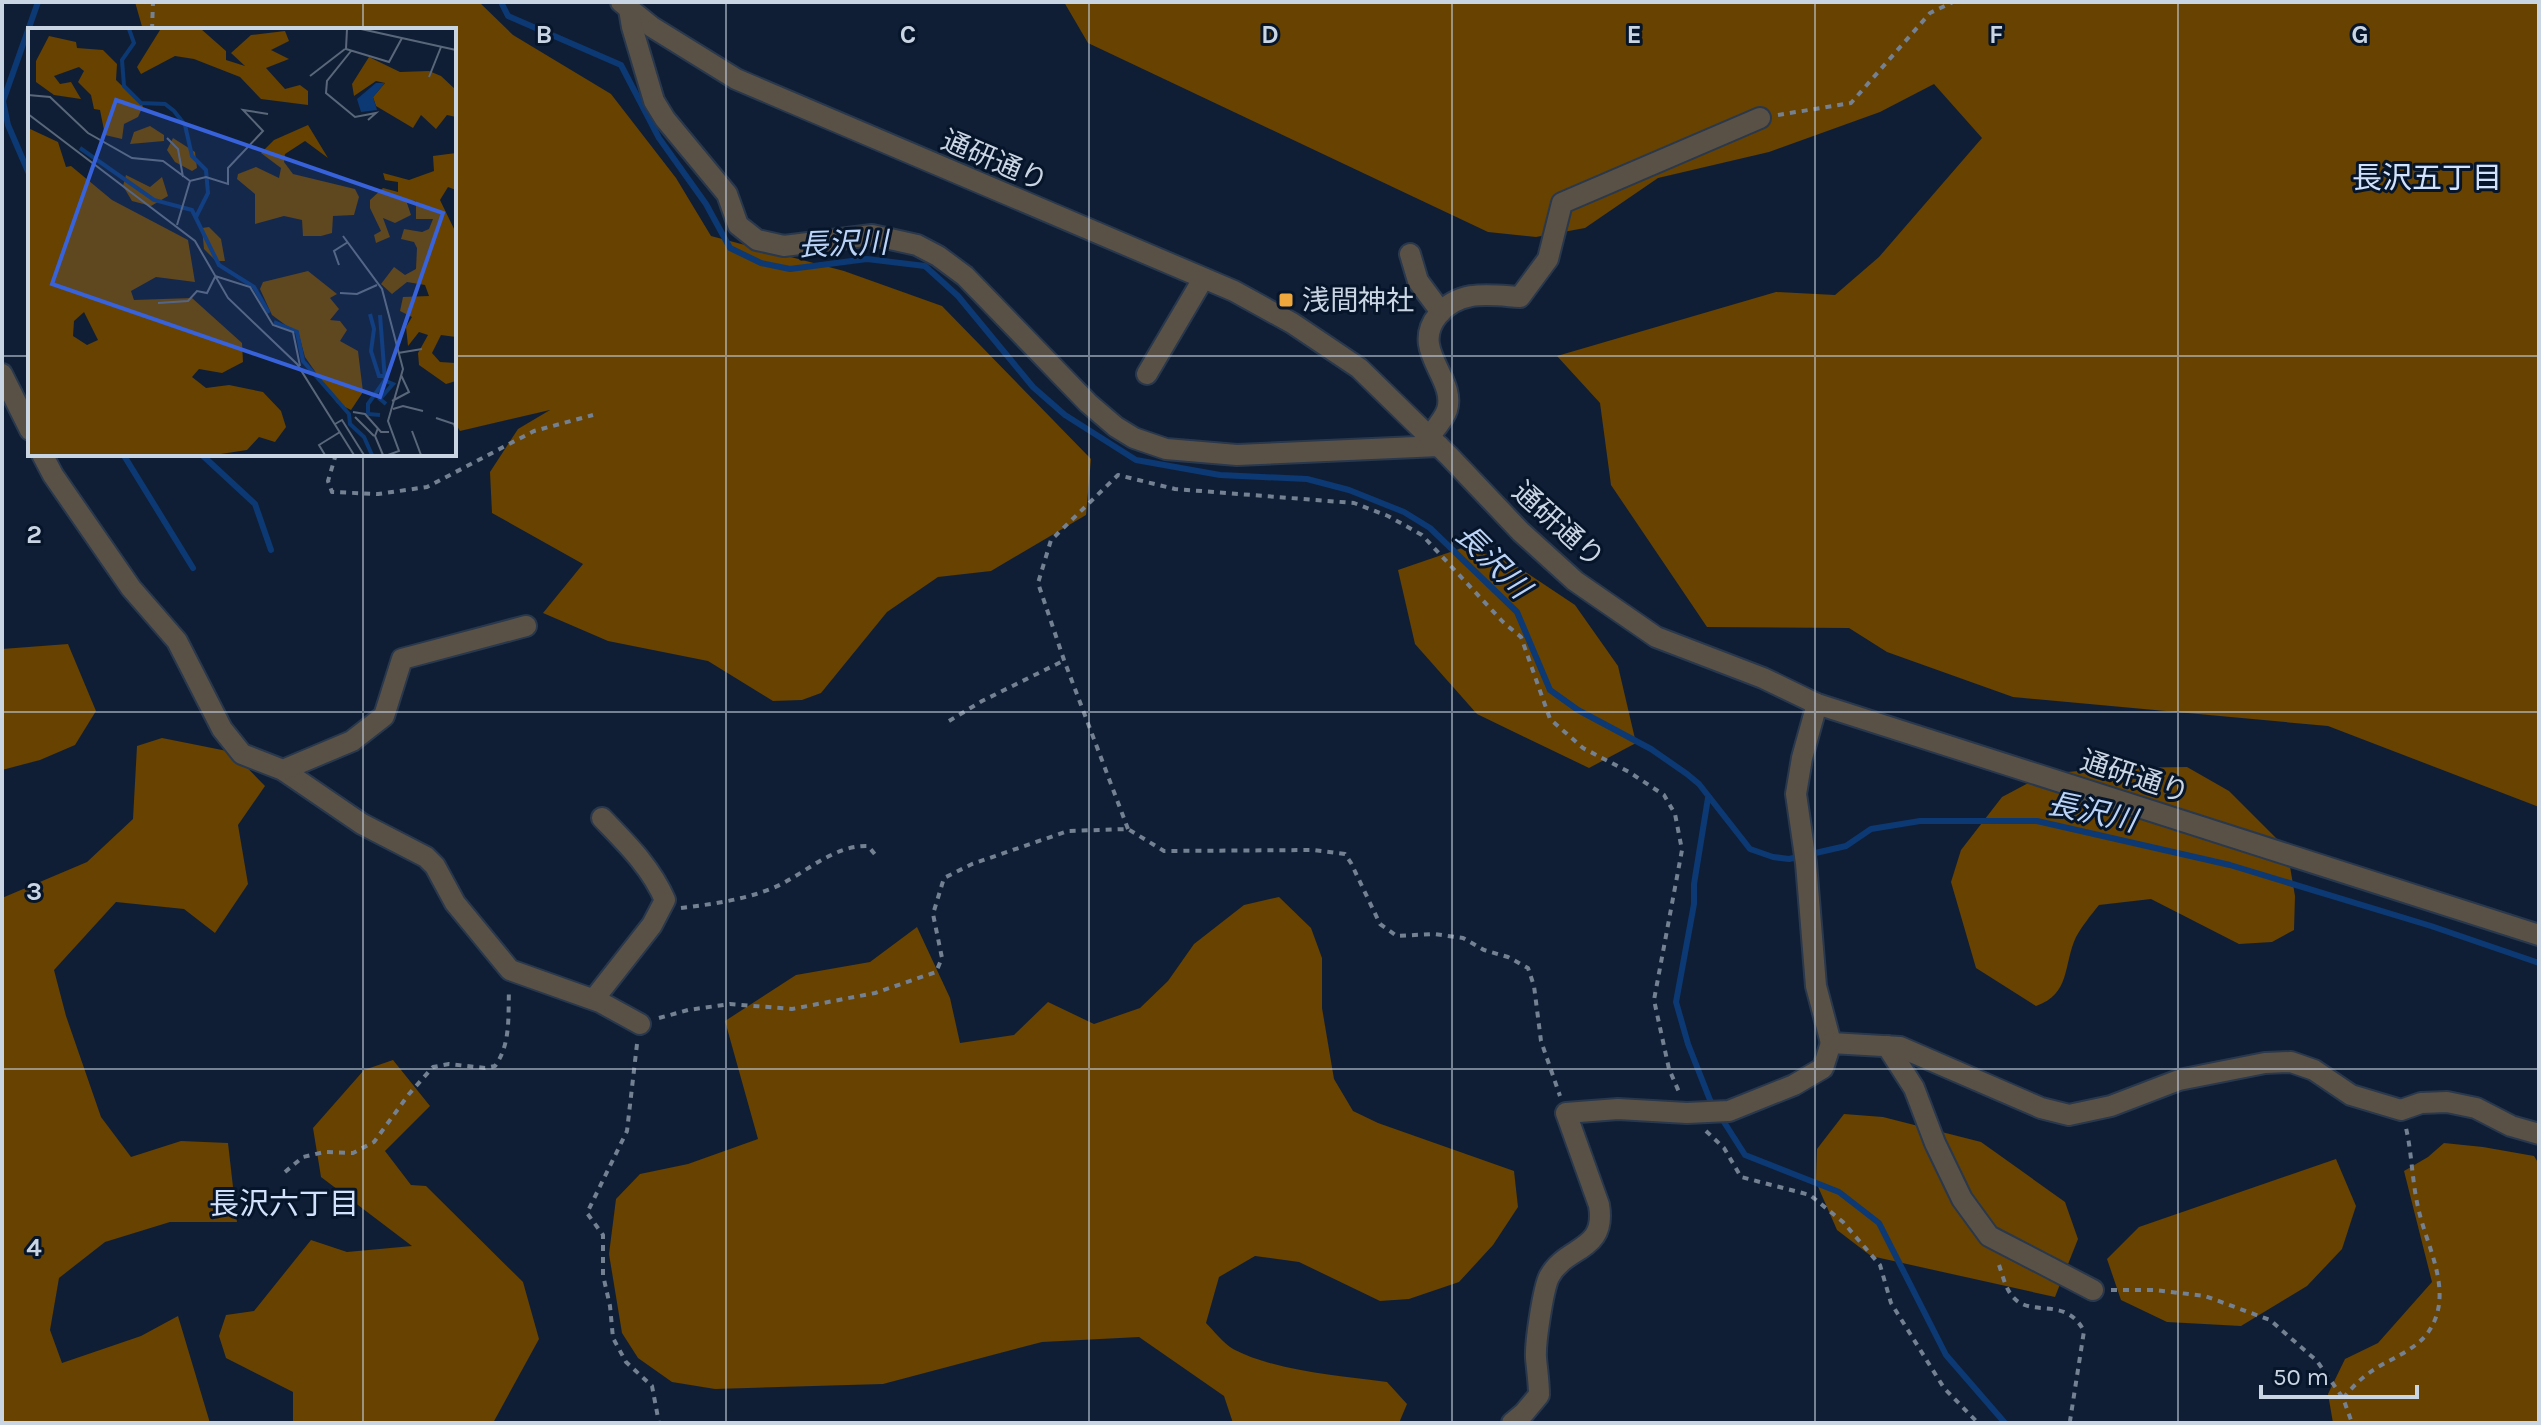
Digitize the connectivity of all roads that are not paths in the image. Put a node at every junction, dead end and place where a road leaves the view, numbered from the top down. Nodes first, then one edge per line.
1 (625, 6) edge
2 (1760, 118) road end
3 (1410, 254) dead end
4 (1203, 279) junction
5 (1441, 312) junction
6 (2, 374) edge
7 (1147, 374) dead end
8 (28, 426) edge
9 (1434, 442) junction
10 (43, 456) edge
11 (526, 626) dead end
12 (1817, 704) junction
13 (283, 770) junction
14 (602, 818) dead end
15 (2539, 935) edge
16 (594, 999) junction
17 (640, 1024) road end
18 (1831, 1043) junction
19 (1887, 1046) junction
20 (2539, 1134) edge
21 (2093, 1290) road end
22 (1512, 1423) edge

1 - 4 street, 通研通り
1 - 9 street
2 - 5 street
3 - 5 street
4 - 7 street
4 - 9 street, 通研通り
5 - 9 street
6 - 8 street
9 - 12 street, 通研通り
10 - 13 street
11 - 13 street
12 - 15 street, 通研通り
12 - 18 street
13 - 16 street
14 - 16 street
16 - 17 street
18 - 19 street
18 - 22 street
19 - 20 street
19 - 21 street

